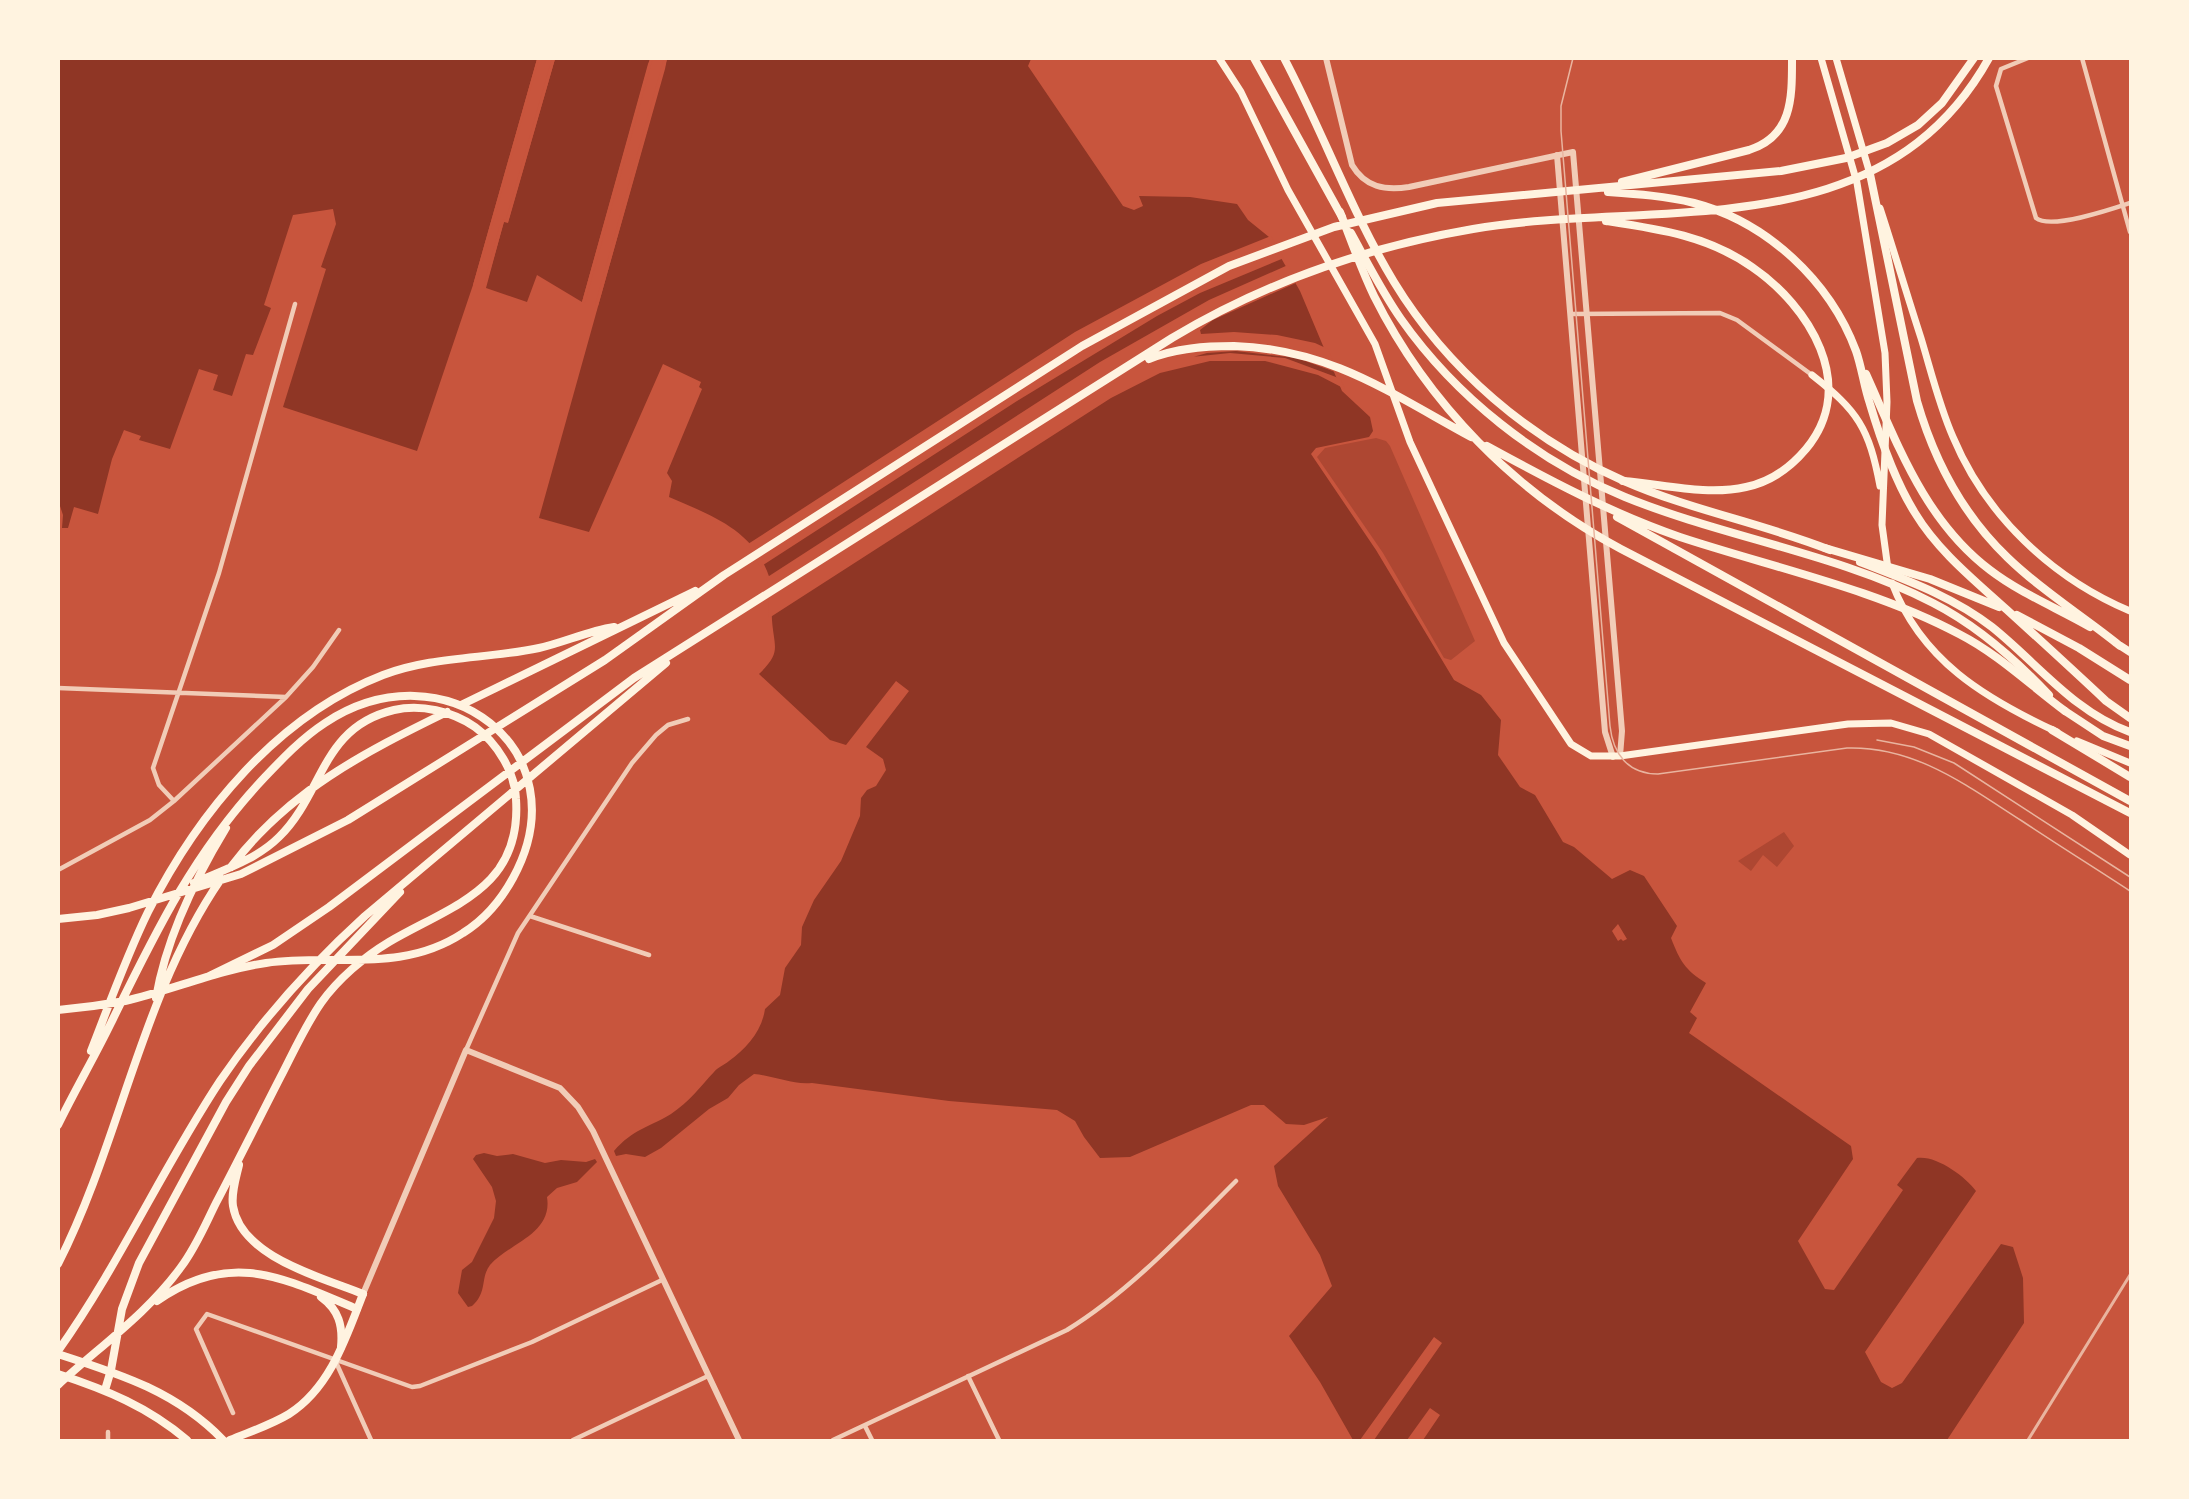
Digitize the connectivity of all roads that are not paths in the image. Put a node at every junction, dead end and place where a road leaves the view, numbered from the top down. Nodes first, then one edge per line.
1 (1220, 58) edge
2 (1254, 58) edge
3 (1284, 58) edge
4 (1326, 58) edge
5 (1792, 58) edge
6 (1821, 58) edge
7 (1836, 58) edge
8 (1974, 58) edge
9 (1989, 58) edge
10 (2028, 58) edge
11 (2082, 58) edge
12 (1557, 155) junction
13 (1870, 174) junction
14 (1584, 191) junction
15 (2130, 203) edge
16 (2123, 206) junction
17 (1340, 212) junction
18 (1588, 218) junction
19 (2130, 232) edge
20 (295, 304) dead end
21 (1587, 313) junction
22 (1571, 314) junction
23 (1856, 352) junction
24 (1132, 365) junction
25 (1812, 375) joint
26 (1623, 481) junction
27 (1882, 497) junction
28 (1588, 501) junction
29 (1825, 548) junction
30 (724, 575) junction
31 (2130, 611) edge
32 (623, 626) junction
33 (339, 630) dead end
34 (2120, 646) junction
35 (677, 652) junction
36 (2130, 652) edge
37 (2130, 680) edge
38 (58, 688) edge
39 (2041, 690) junction
40 (178, 693) junction
41 (286, 697) junction
42 (2065, 711) joint
43 (2130, 718) edge
44 (688, 719) dead end
45 (2052, 730) junction
46 (2130, 732) edge
47 (2130, 747) edge
48 (1616, 756) junction
49 (2130, 763) edge
50 (2130, 777) edge
51 (174, 801) junction
52 (2130, 801) edge
53 (239, 807) junction
54 (2130, 813) edge
55 (2130, 855) edge
56 (58, 870) edge
57 (408, 882) junction
58 (160, 899) junction
59 (530, 916) junction
60 (58, 919) edge
61 (650, 955) dead end
62 (207, 977) junction
63 (58, 1010) edge
64 (154, 1010) junction
65 (108, 1019) junction
66 (466, 1050) junction
67 (58, 1125) edge
68 (241, 1154) junction
69 (1236, 1181) dead end
70 (58, 1264) edge
71 (662, 1280) junction
72 (311, 1289) junction
73 (363, 1294) junction
74 (357, 1309) junction
75 (142, 1311) junction
76 (341, 1347) junction
77 (58, 1352) edge
78 (335, 1360) junction
79 (111, 1370) junction
80 (58, 1374) edge
81 (708, 1376) junction
82 (968, 1376) junction
83 (58, 1385) edge
84 (105, 1390) junction
85 (233, 1413) dead end
86 (865, 1426) junction
87 (108, 1432) dead end
88 (108, 1440) edge
89 (187, 1440) edge
90 (223, 1440) edge
91 (230, 1440) edge
92 (371, 1440) edge
93 (573, 1440) edge
94 (739, 1440) edge
95 (833, 1440) edge
96 (872, 1440) edge
97 (999, 1440) edge

1 - 48 main road
2 - 17 main road
3 - 26 main road
4 - 12 street
5 - 14 highway
6 - 27 main road
7 - 13 main road
8 - 14 highway
9 - 18 highway
10 - 16 street
11 - 16 street
12 - 21 street
12 - 22 street
13 - 31 main road
13 - 34 highway
14 - 23 highway
14 - 30 highway
15 - 16 street
16 - 19 street
17 - 39 main road
17 - 54 highway
18 - 24 highway
18 - 26 highway
20 - 40 street
21 - 22 street
21 - 25 street
21 - 48 street
22 - 48 street
23 - 34 highway
23 - 43 highway
24 - 28 highway
24 - 35 highway
25 - 27 main road
26 - 29 main road
27 - 45 main road
28 - 39 highway
28 - 52 highway
29 - 37 highway
29 - 46 main road
30 - 32 highway
30 - 58 highway
32 - 64 highway
32 - 65 highway
33 - 41 street
34 - 36 highway
35 - 57 highway
35 - 62 highway
38 - 40 street
39 - 42 highway
40 - 41 street
40 - 51 street
41 - 51 street
42 - 47 main road
44 - 59 street
45 - 49 main road
45 - 50 highway
48 - 55 main road
51 - 56 street
53 - 62 highway
53 - 64 highway
53 - 65 highway
57 - 77 highway
57 - 79 highway
58 - 60 highway
58 - 68 highway
59 - 61 street
59 - 66 street
62 - 63 highway
64 - 70 highway
65 - 67 highway
66 - 71 street
66 - 73 street
68 - 73 highway
68 - 75 highway
69 - 82 street
71 - 78 street
71 - 81 street
72 - 74 highway
72 - 75 highway
72 - 76 highway
73 - 74 main road
74 - 76 main road
75 - 83 highway
76 - 78 main road
77 - 79 main road
78 - 85 street
78 - 91 main road
78 - 92 street
79 - 84 highway
79 - 90 main road
80 - 84 main road
81 - 93 street
81 - 94 street
82 - 86 street
82 - 97 street
84 - 89 main road
86 - 95 street
86 - 96 street
87 - 88 street

